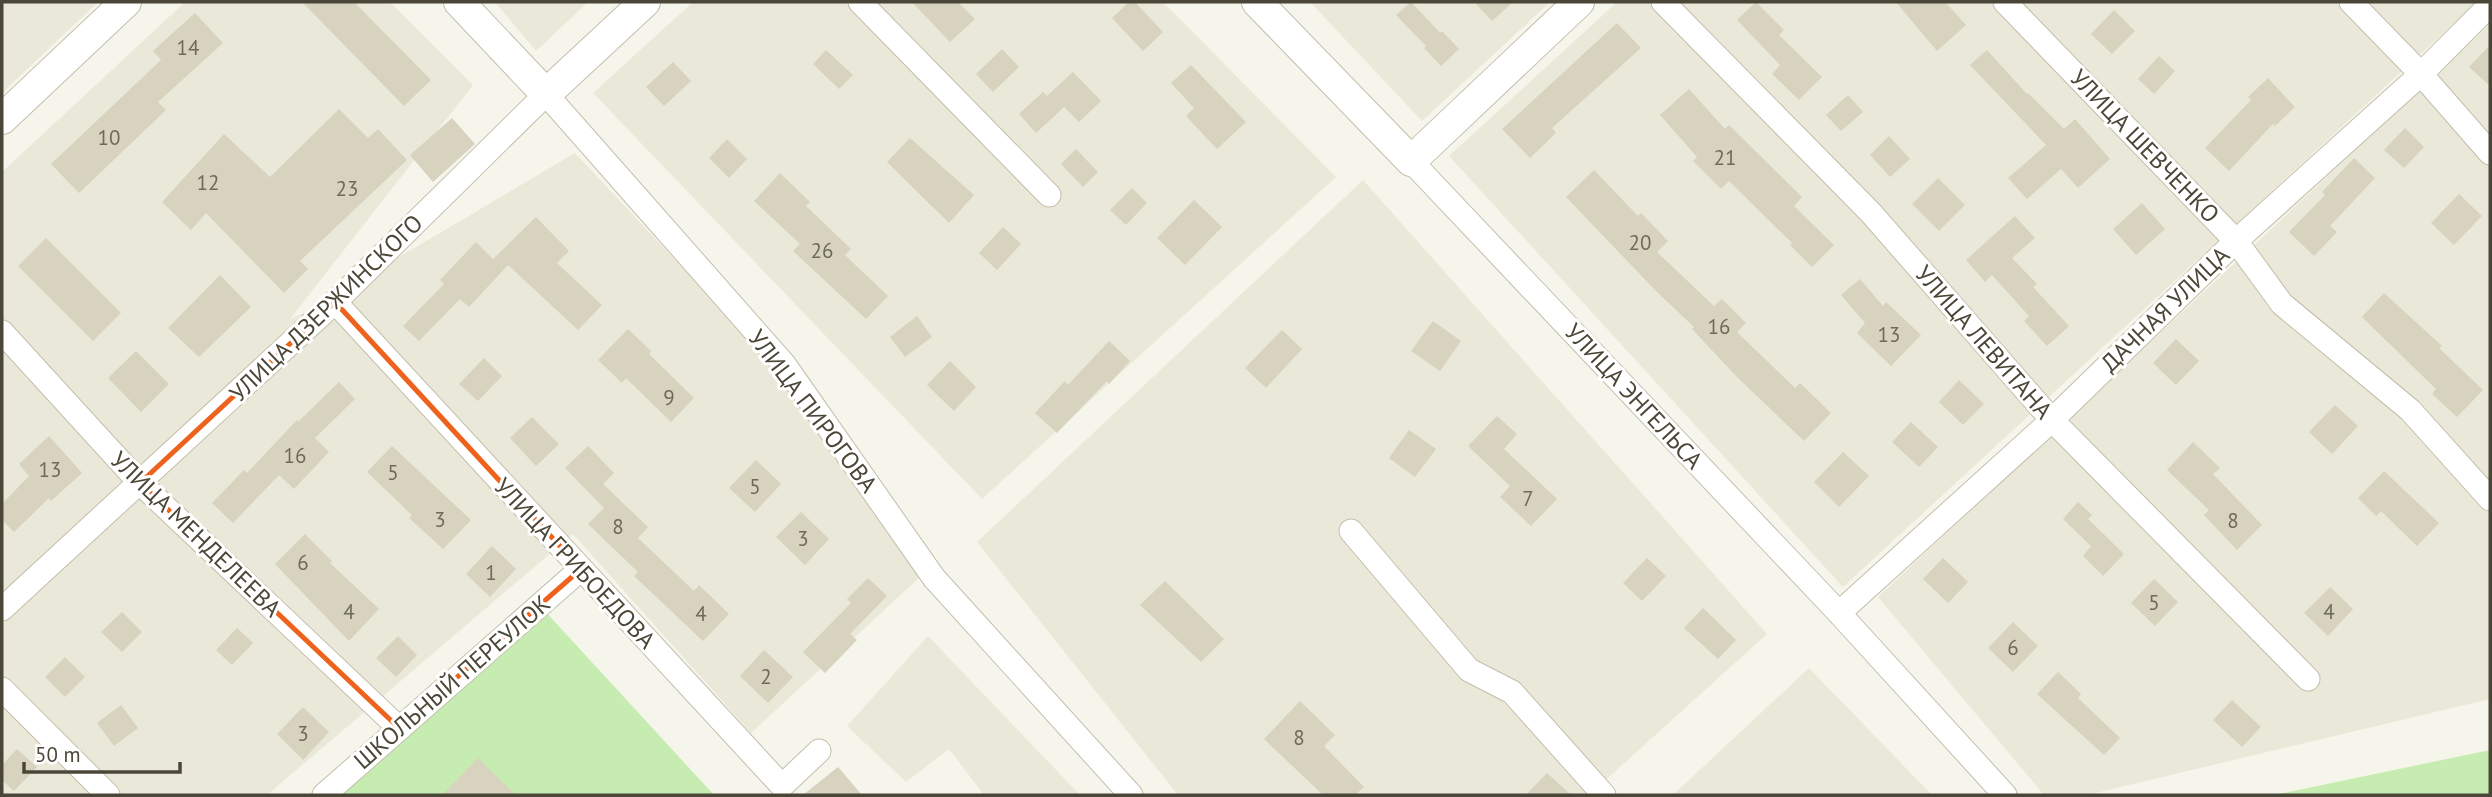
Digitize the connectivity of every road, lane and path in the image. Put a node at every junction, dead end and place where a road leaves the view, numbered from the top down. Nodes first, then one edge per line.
1 (126, 2) edge
2 (459, 2) edge
3 (645, 2) edge
4 (860, 2) edge
5 (1257, 2) edge
6 (1579, 2) edge
7 (1663, 2) edge
8 (2005, 2) edge
9 (2351, 2) edge
10 (2490, 5) edge
11 (2420, 74) junction
12 (547, 94) junction
13 (2, 119) edge
14 (2490, 153) edge
15 (1411, 161) junction
16 (1049, 195) dead end
17 (2236, 241) junction
18 (335, 302) junction
19 (2, 332) edge
20 (2052, 420) junction
21 (141, 483) junction
22 (2490, 499) edge
23 (1351, 531) dead end
24 (581, 569) junction
25 (2, 609) edge
26 (1839, 613) junction
27 (2308, 679) dead end
28 (2, 688) edge
29 (399, 728) junction
30 (819, 751) dead end
31 (108, 795) edge
32 (324, 795) edge
33 (1131, 795) edge
34 (1604, 795) edge
35 (2005, 795) edge

1 - 13 street
2 - 12 street, УЛИЦА ПИРОГОВА
3 - 12 street, УЛИЦА ДЗЕРЖИНСКОГО
4 - 16 street
5 - 15 street, УЛИЦА ЭНГЕЛЬСА
6 - 15 street
7 - 20 street, УЛИЦА ЛЕВИТАНА
8 - 17 street, УЛИЦА ШЕВЧЕНКО
9 - 11 street
10 - 11 street, ДАЧНАЯ УЛИЦА
11 - 14 street
11 - 17 street, ДАЧНАЯ УЛИЦА
12 - 18 street, УЛИЦА ДЗЕРЖИНСКОГО
12 - 33 street, УЛИЦА ПИРОГОВА
15 - 26 street, УЛИЦА ЭНГЕЛЬСА
17 - 20 street, ДАЧНАЯ УЛИЦА
17 - 22 street, УЛИЦА ШЕВЧЕНКО
18 - 21 street, УЛИЦА ДЗЕРЖИНСКОГО
18 - 24 street, УЛИЦА ГРИБОЕДОВА
19 - 21 street, УЛИЦА МЕНДЕЛЕЕВА
20 - 26 street, ДАЧНАЯ УЛИЦА
20 - 27 street, УЛИЦА ЛЕВИТАНА
21 - 25 street, УЛИЦА ДЗЕРЖИНСКОГО
21 - 29 street, УЛИЦА МЕНДЕЛЕЕВА
23 - 34 street
24 - 29 street, ШКОЛЬНЫЙ ПЕРЕУЛОК
24 - 30 street, УЛИЦА ГРИБОЕДОВА
26 - 35 street, УЛИЦА ЭНГЕЛЬСА
28 - 31 street
29 - 32 street, ШКОЛЬНЫЙ ПЕРЕУЛОК

